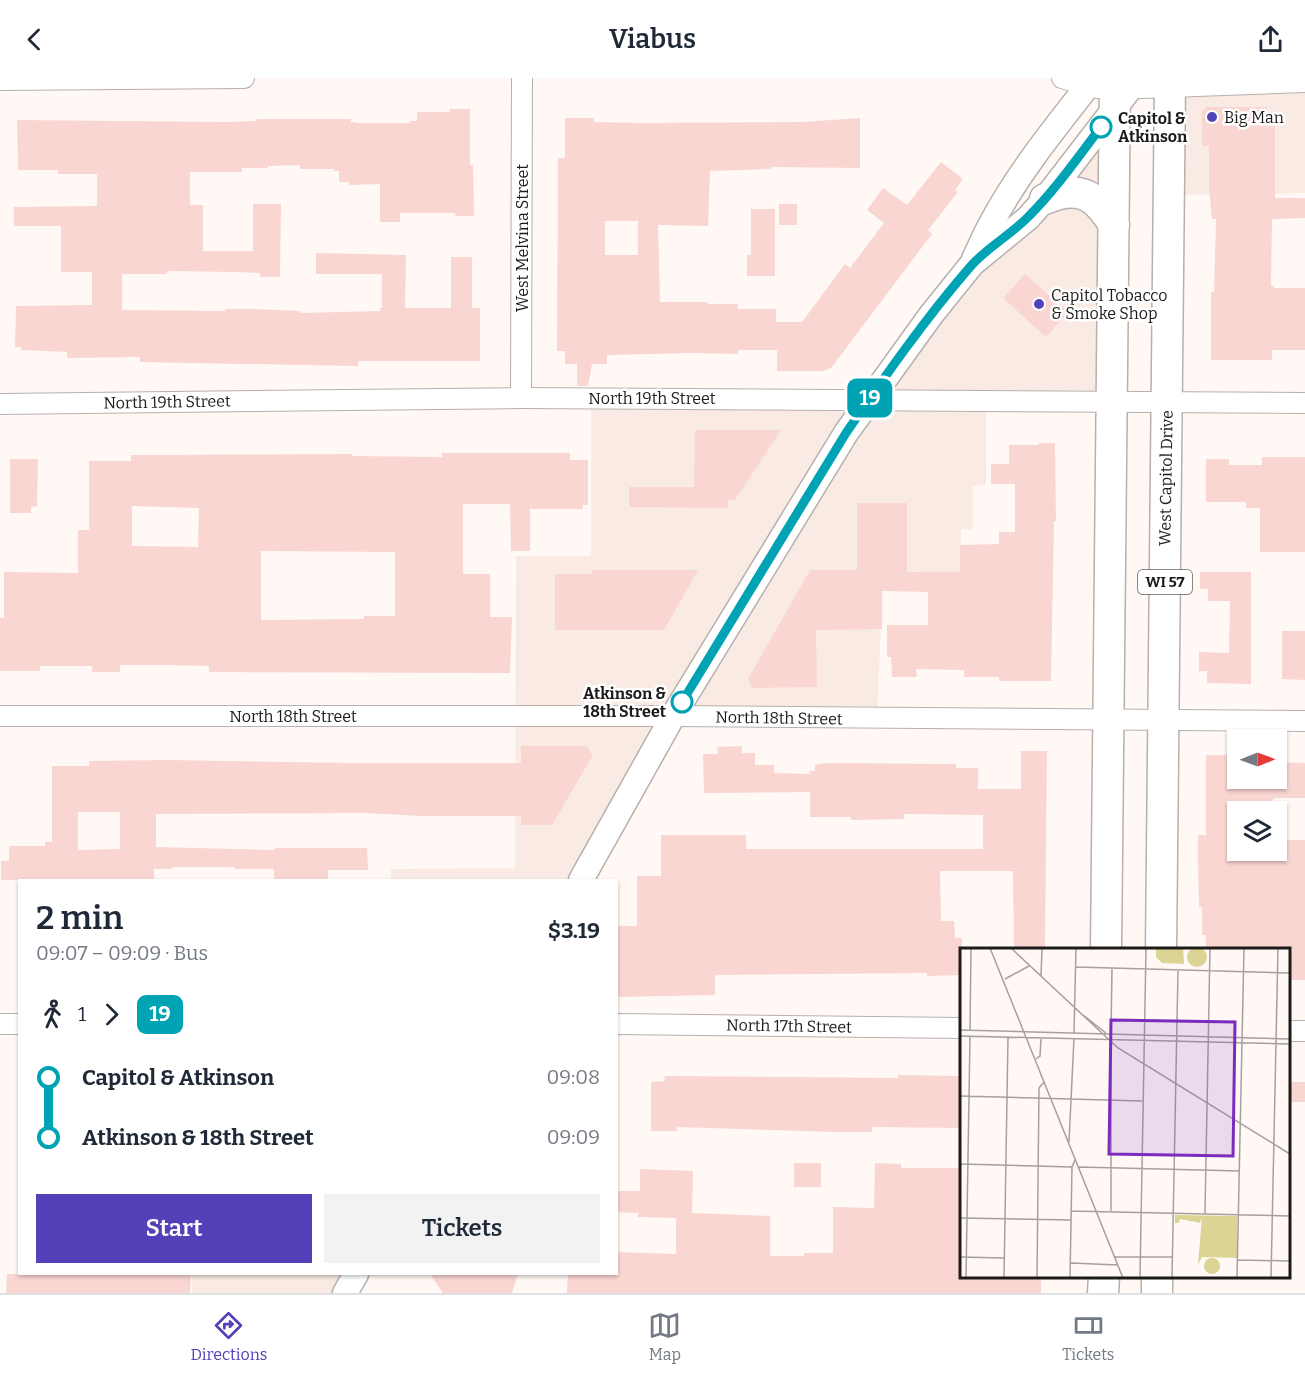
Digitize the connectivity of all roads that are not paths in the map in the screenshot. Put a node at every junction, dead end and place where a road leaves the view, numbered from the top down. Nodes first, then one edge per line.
1 (244, 78) edge
2 (522, 78) edge
3 (1062, 78) edge
4 (0, 80) edge
5 (1170, 82) edge
6 (1305, 82) edge
7 (1114, 86) edge
8 (1045, 198) junction
9 (1114, 225) junction
10 (972, 264) junction
11 (521, 398) junction
12 (869, 399) junction
13 (1113, 402) junction
14 (1168, 402) junction
15 (1305, 403) edge
16 (0, 404) edge
17 (0, 716) edge
18 (673, 716) junction
19 (1109, 719) junction
20 (1162, 720) junction
21 (1305, 721) edge
22 (582, 879) edge
23 (1106, 948) edge
24 (1161, 948) edge
25 (0, 1024) edge
26 (18, 1024) edge
27 (618, 1024) edge
28 (960, 1028) edge
29 (355, 1275) edge
30 (1104, 1278) edge
31 (345, 1293) edge
32 (1103, 1293) edge

1 - 4 street
2 - 11 street, West Melvina Street
3 - 7 street
5 - 6 street
5 - 7 street
5 - 14 main road, West Capitol Drive / WI 57
7 - 8 street
7 - 9 main road
7 - 10 street
8 - 9 main road
8 - 10 street
9 - 13 main road
10 - 12 street
11 - 12 street, North 19th Street
11 - 16 street, North 19th Street
12 - 13 street, North 19th Street
12 - 18 street
13 - 14 street, North 19th Street
13 - 19 main road
14 - 15 street, North 19th Street
14 - 20 main road, West Capitol Drive / WI 57
17 - 18 street, North 18th Street
18 - 19 street, North 18th Street
18 - 22 street
19 - 20 street, North 18th Street
19 - 23 main road
20 - 21 street, North 18th Street
20 - 24 main road, West Capitol Drive / WI 57
25 - 26 street
27 - 28 street, North 17th Street
29 - 31 street
30 - 32 main road

